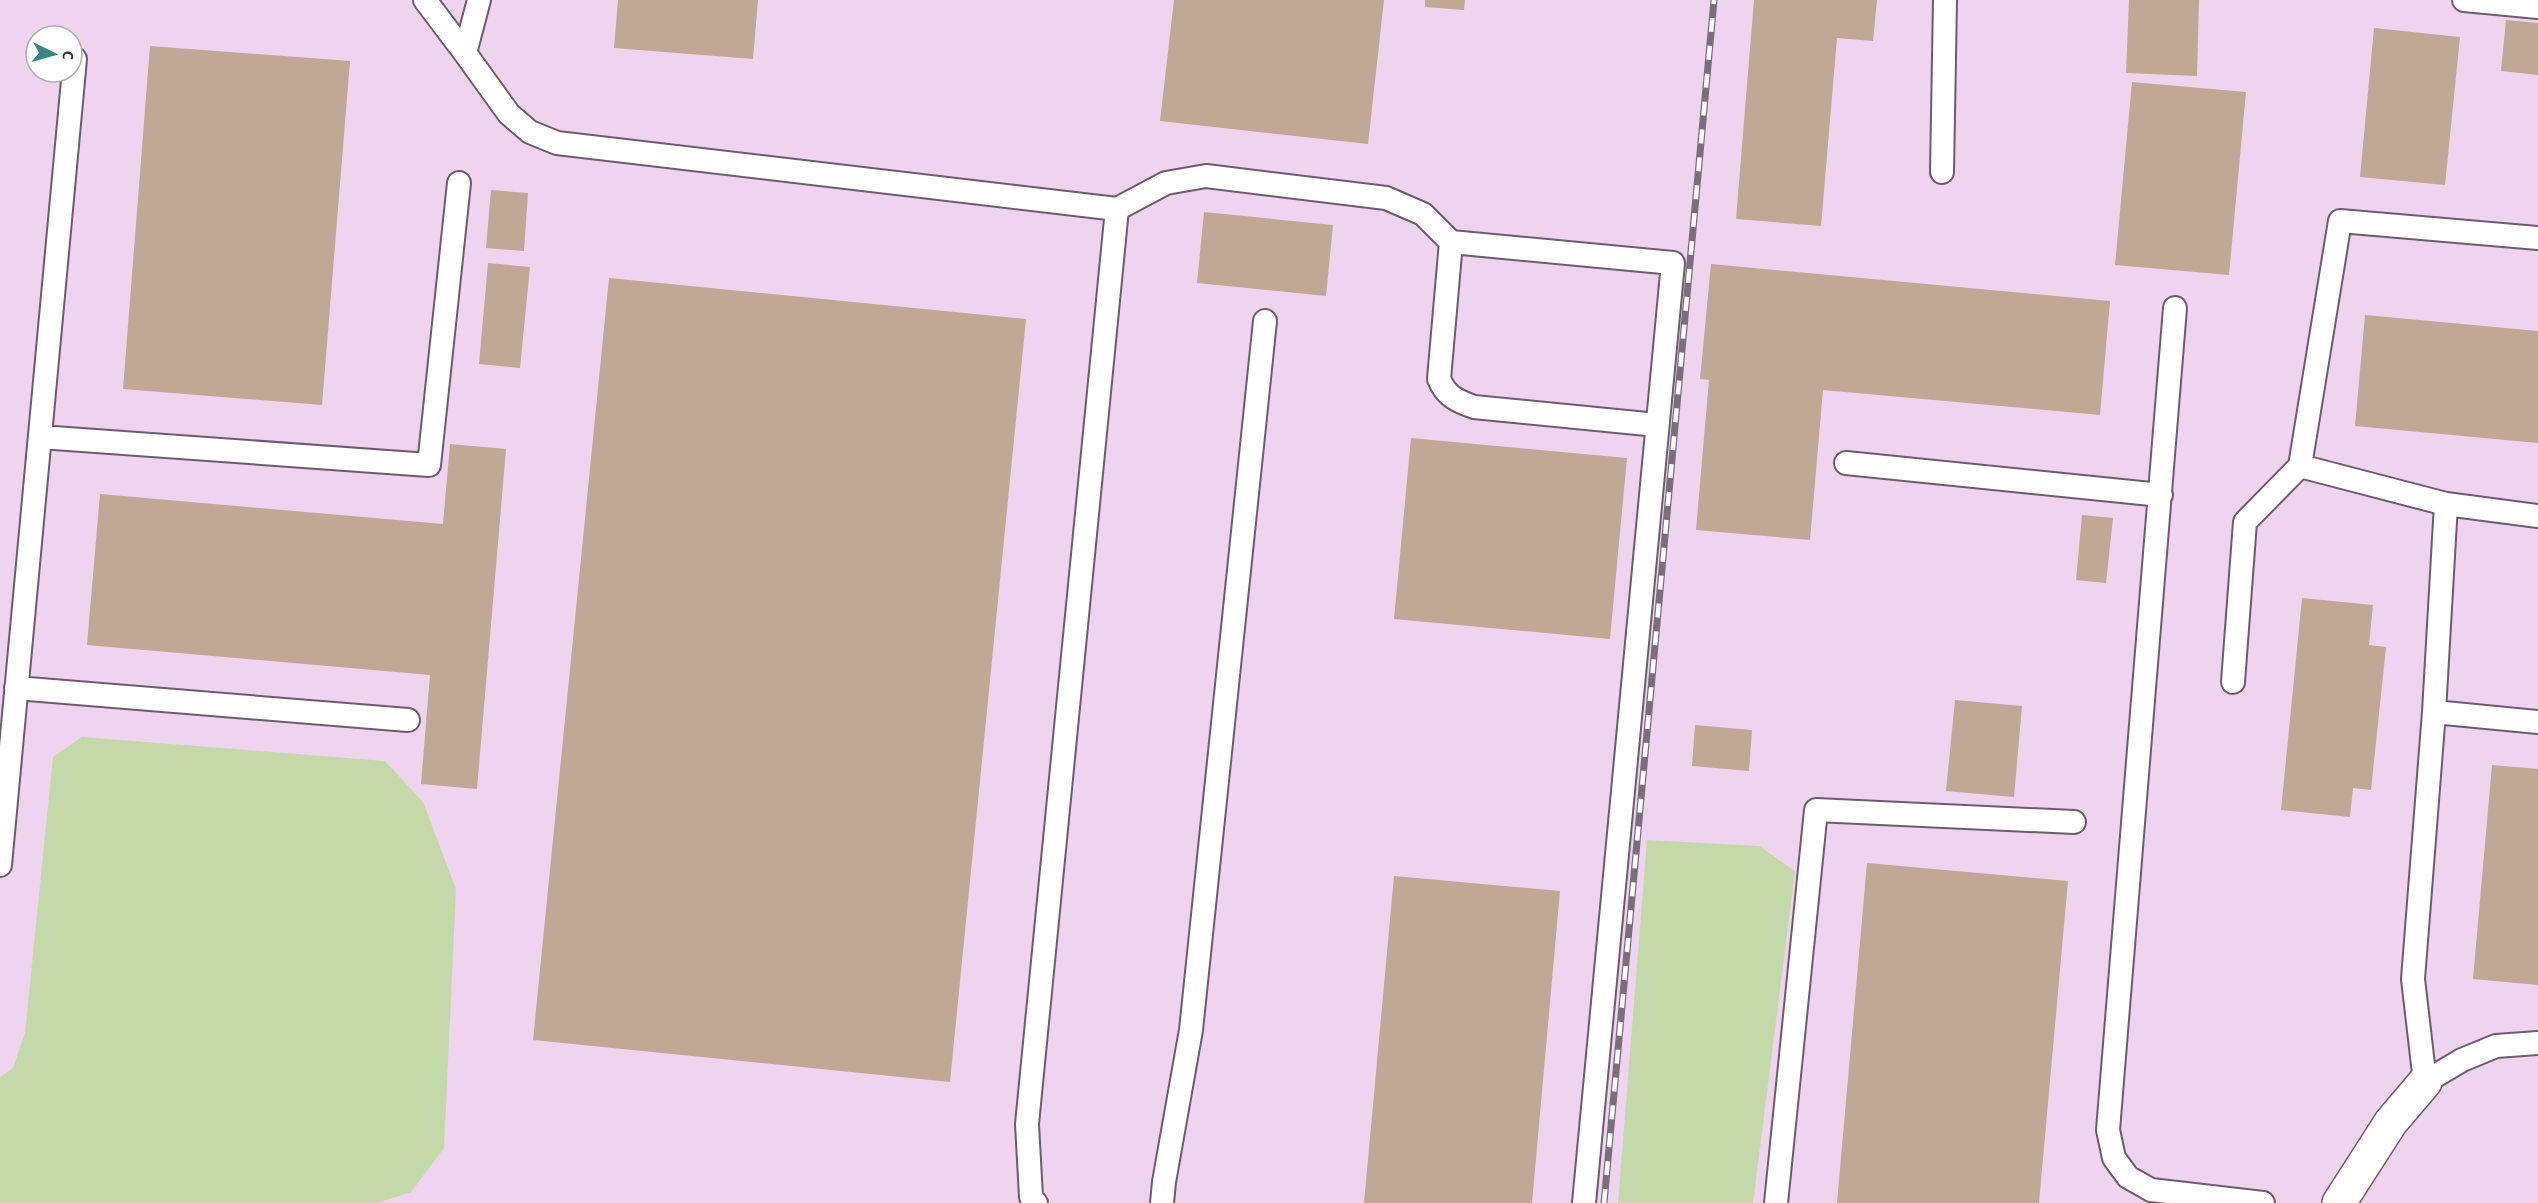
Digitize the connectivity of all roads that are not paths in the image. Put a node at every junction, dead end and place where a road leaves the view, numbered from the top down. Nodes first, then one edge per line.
1 (425, 0) edge
2 (479, 0) edge
3 (1945, 0) edge
4 (2464, 0) edge
5 (2538, 6) edge
6 (465, 53) junction
7 (73, 84) edge
8 (1942, 172) dead end
9 (459, 183) dead end
10 (1117, 209) junction
11 (2538, 238) edge
12 (1451, 242) junction
13 (2175, 308) dead end
14 (1265, 321) dead end
15 (1657, 425) junction
16 (40, 437) junction
17 (1846, 463) dead end
18 (2300, 466) junction
19 (2161, 495) junction
20 (2446, 504) junction
21 (2538, 516) edge
22 (2233, 682) dead end
23 (16, 688) junction
24 (2434, 712) junction
25 (408, 720) dead end
26 (2538, 722) edge
27 (2074, 822) dead end
28 (0, 865) edge
29 (2538, 1043) edge
30 (2425, 1082) junction
31 (1036, 1203) edge
32 (1162, 1203) edge
33 (1584, 1203) edge
34 (1776, 1203) edge
35 (2263, 1203) edge
36 (2339, 1203) edge

1 - 6 lane
2 - 6 lane
3 - 8 lane
4 - 5 lane
6 - 10 lane
7 - 16 lane
9 - 16 lane
10 - 12 lane
10 - 31 lane
11 - 18 lane
12 - 15 lane
12 - 15 lane
13 - 19 lane
14 - 32 lane
15 - 33 lane
16 - 23 lane
17 - 19 lane
18 - 20 lane
18 - 22 lane
19 - 35 lane
20 - 21 lane
20 - 24 lane
23 - 25 lane
23 - 28 lane
24 - 26 lane
24 - 30 lane
27 - 34 lane
29 - 30 lane
30 - 36 street

